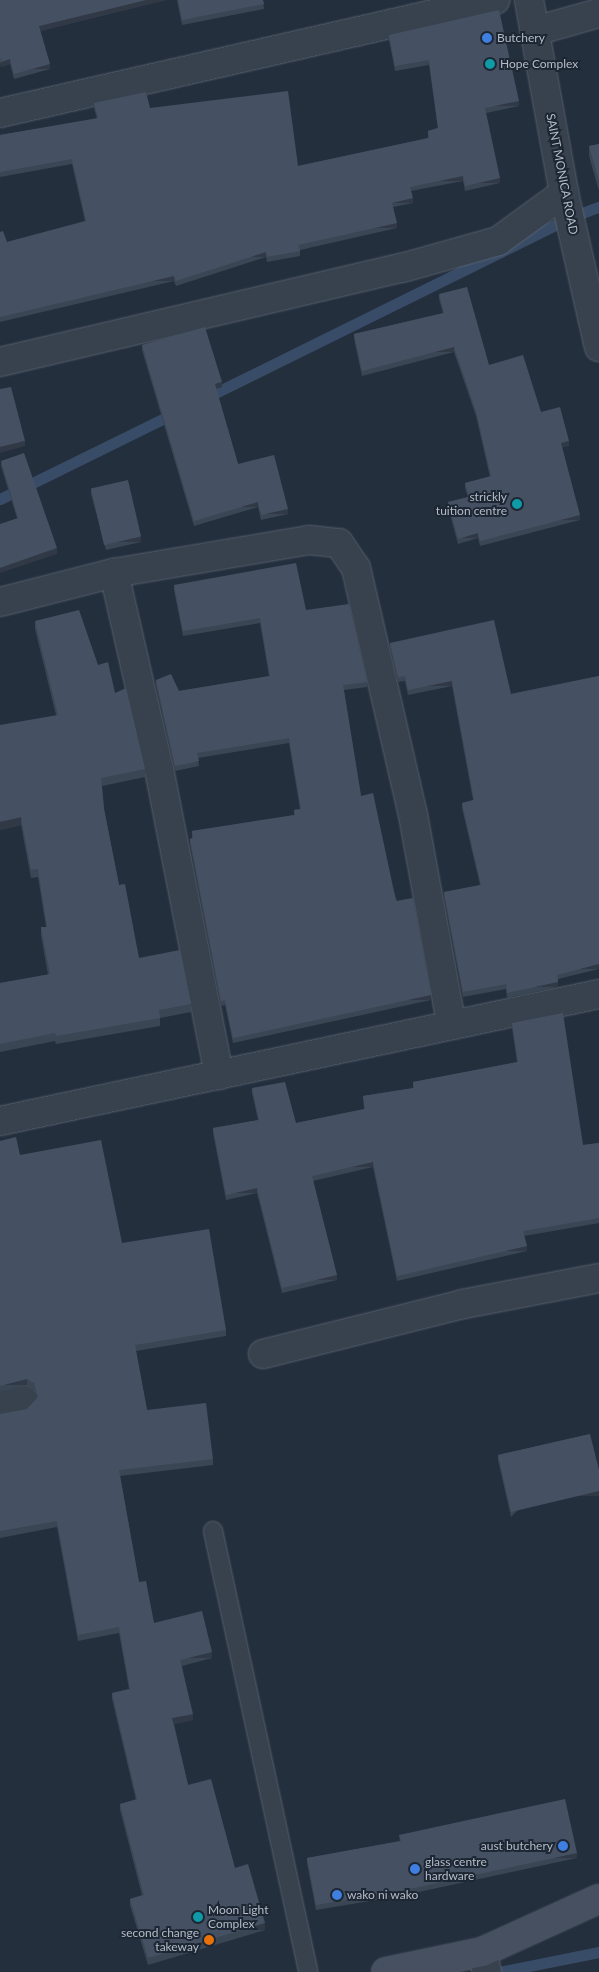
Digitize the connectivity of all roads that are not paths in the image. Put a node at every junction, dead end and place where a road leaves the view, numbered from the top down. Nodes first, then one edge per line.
1 (495, 0) edge
2 (529, 0) edge
3 (599, 13) edge
4 (535, 31) junction
5 (0, 113) edge
6 (564, 192) junction
7 (595, 306) edge
8 (599, 347) edge
9 (0, 362) edge
10 (114, 573) junction
11 (0, 602) edge
12 (599, 994) edge
13 (451, 1023) junction
14 (219, 1075) junction
15 (0, 1121) edge
16 (599, 1278) edge
17 (263, 1354) dead end
18 (213, 1531) dead end
19 (599, 1899) edge
20 (485, 1962) edge
21 (308, 1972) edge
22 (386, 1972) edge

1 - 5 street
2 - 4 street, SAINT MONICA ROAD
3 - 4 street
4 - 6 street, SAINT MONICA ROAD
6 - 7 street, SAINT MONICA ROAD
6 - 9 street
7 - 8 street, SAINT MONICA ROAD
10 - 11 street
10 - 13 street
10 - 14 street
12 - 13 street
13 - 14 street
14 - 15 street
16 - 17 street
18 - 21 lane
19 - 20 main road
20 - 22 main road

